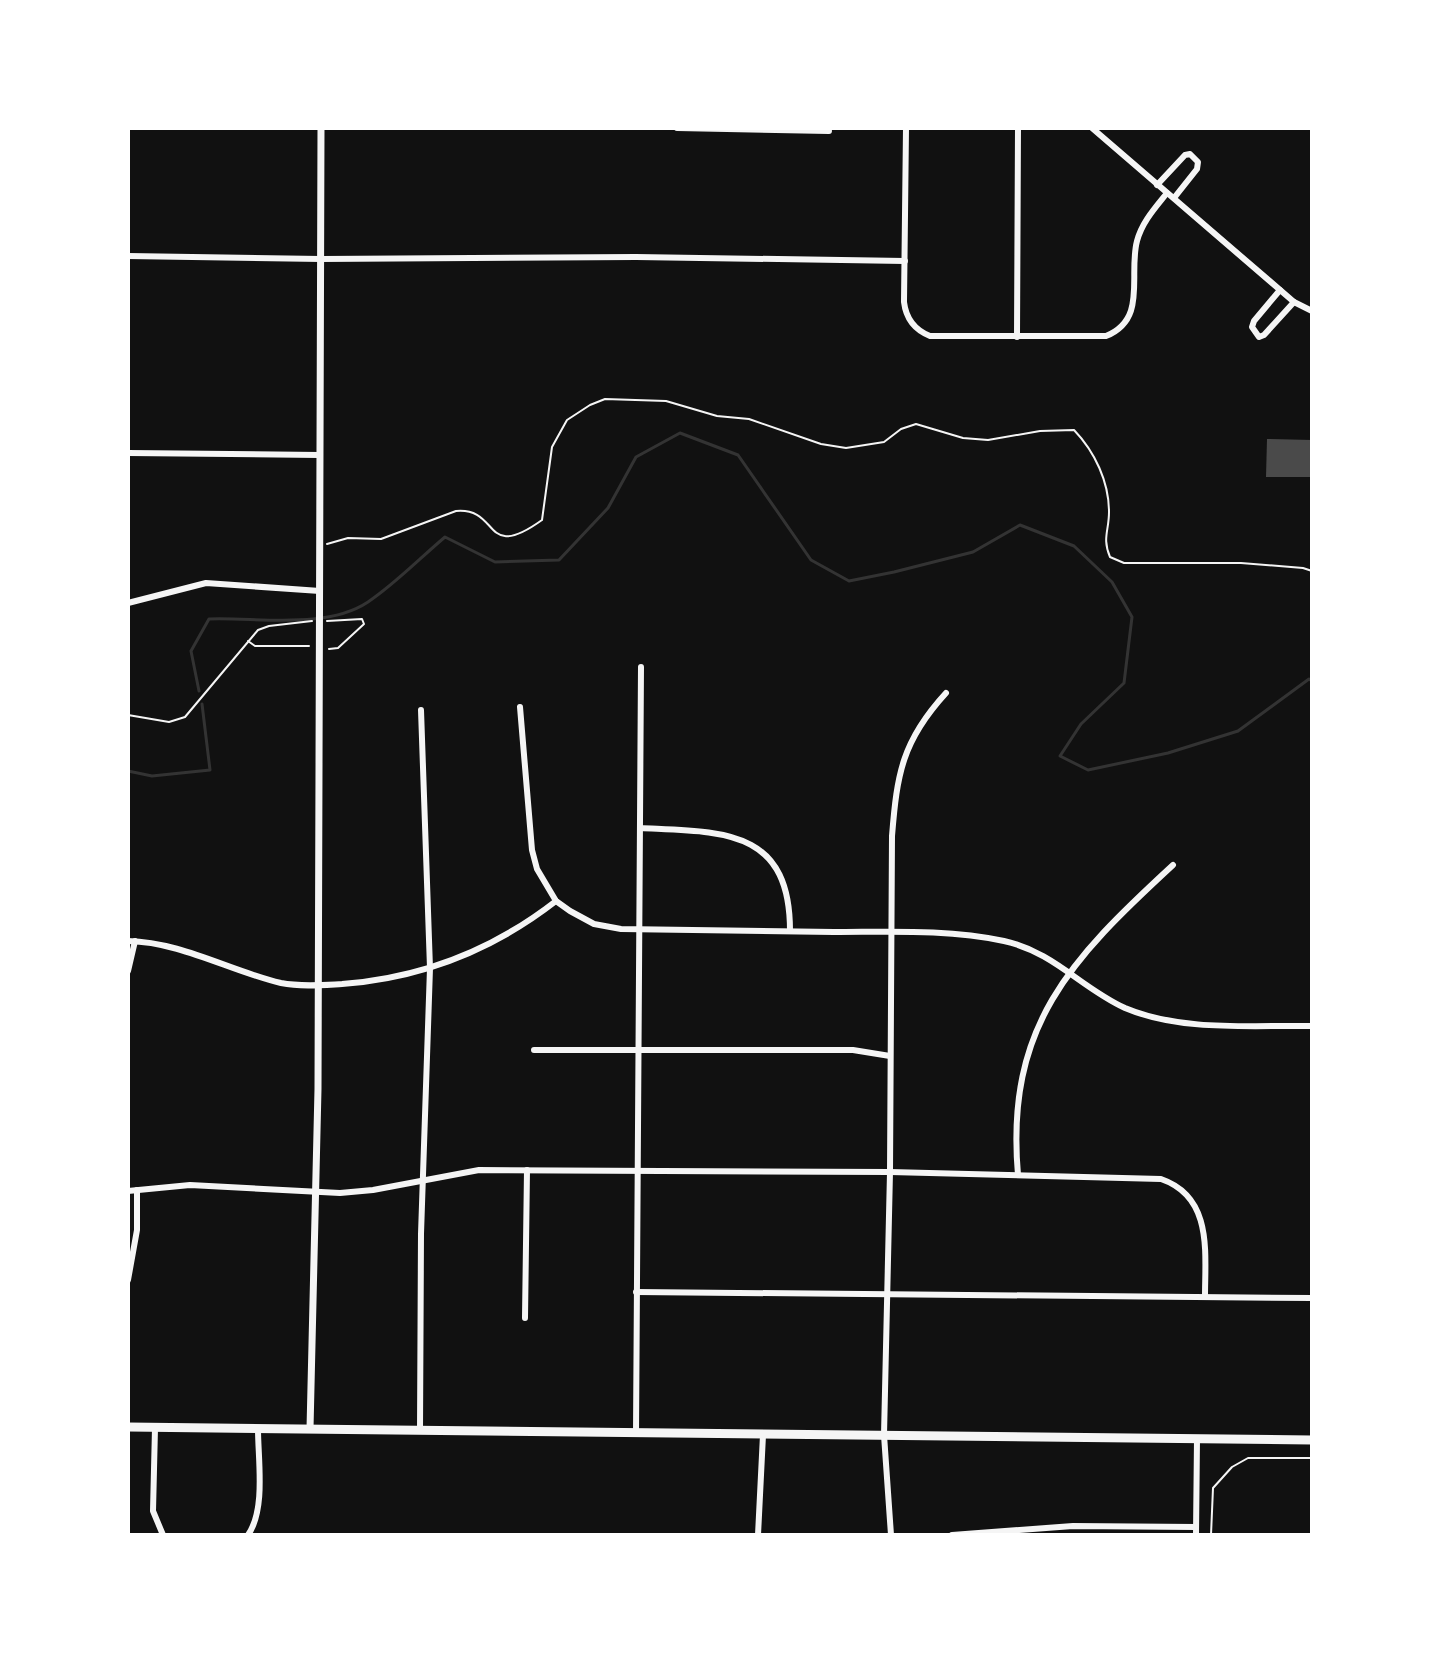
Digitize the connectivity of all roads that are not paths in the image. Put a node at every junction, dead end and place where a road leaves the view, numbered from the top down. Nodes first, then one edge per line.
1 (321, 128) edge
2 (677, 128) edge
3 (906, 128) edge
4 (1018, 128) edge
5 (1092, 128) edge
6 (829, 131) dead end
7 (1157, 185) junction
8 (1167, 193) junction
9 (1174, 198) junction
10 (128, 256) edge
11 (321, 259) junction
12 (905, 261) junction
13 (1280, 290) junction
14 (1294, 302) junction
15 (1312, 311) edge
16 (1017, 337) junction
17 (128, 453) edge
18 (319, 455) junction
19 (320, 591) junction
20 (128, 603) edge
21 (641, 667) dead end
22 (946, 693) dead end
23 (520, 707) dead end
24 (421, 710) dead end
25 (640, 828) junction
26 (1173, 865) dead end
27 (556, 901) junction
28 (639, 929) junction
29 (790, 931) junction
30 (891, 932) junction
31 (131, 941) edge
32 (430, 968) junction
33 (128, 971) edge
34 (1070, 971) junction
35 (317, 986) junction
36 (1312, 1026) edge
37 (534, 1050) dead end
38 (638, 1051) junction
39 (890, 1056) junction
40 (527, 1170) junction
41 (636, 1171) junction
42 (890, 1172) junction
43 (1018, 1175) junction
44 (423, 1180) junction
45 (137, 1190) junction
46 (128, 1191) edge
47 (314, 1191) junction
48 (128, 1280) edge
49 (636, 1292) junction
50 (889, 1293) junction
51 (1205, 1297) junction
52 (1312, 1298) edge
53 (525, 1318) dead end
54 (128, 1427) edge
55 (155, 1428) junction
56 (258, 1429) junction
57 (310, 1429) junction
58 (420, 1431) junction
59 (636, 1434) junction
60 (763, 1435) junction
61 (884, 1435) junction
62 (1197, 1439) junction
63 (1312, 1440) edge
64 (1196, 1531) edge
65 (163, 1535) edge
66 (248, 1535) edge
67 (758, 1535) edge
68 (891, 1535) edge
69 (952, 1535) edge

1 - 11 street
2 - 6 street
3 - 12 street
4 - 16 street
5 - 7 street
7 - 8 street
7 - 9 street
8 - 9 street
8 - 16 street
9 - 13 street
10 - 11 street
11 - 12 street
11 - 18 street
12 - 16 street
13 - 14 street
13 - 14 street
14 - 15 street
17 - 18 street
18 - 19 street
19 - 20 street
19 - 35 street
21 - 25 street
22 - 30 street
23 - 27 street
24 - 32 street
25 - 28 street
25 - 29 street
26 - 34 street
27 - 28 street
27 - 32 street
28 - 29 street
28 - 38 street
29 - 30 street
30 - 34 street
30 - 39 street
31 - 33 street
31 - 35 street
32 - 35 street
32 - 44 street
34 - 36 street
34 - 43 street
35 - 47 street
37 - 38 street
38 - 39 street
38 - 41 street
39 - 42 street
40 - 41 street
40 - 44 street
40 - 53 street
41 - 42 street
41 - 49 street
42 - 43 street
42 - 50 street
43 - 51 street
44 - 47 street
44 - 58 street
45 - 46 street
45 - 47 street
45 - 48 street
47 - 57 street
49 - 50 street
49 - 59 street
50 - 51 street
50 - 61 street
51 - 52 street
54 - 55 main road
55 - 56 main road
55 - 65 street
56 - 57 main road
56 - 66 street
57 - 58 main road
58 - 59 main road
59 - 60 main road
60 - 61 main road
60 - 67 street
61 - 62 main road
61 - 68 street
62 - 63 main road
62 - 64 street
64 - 69 street

